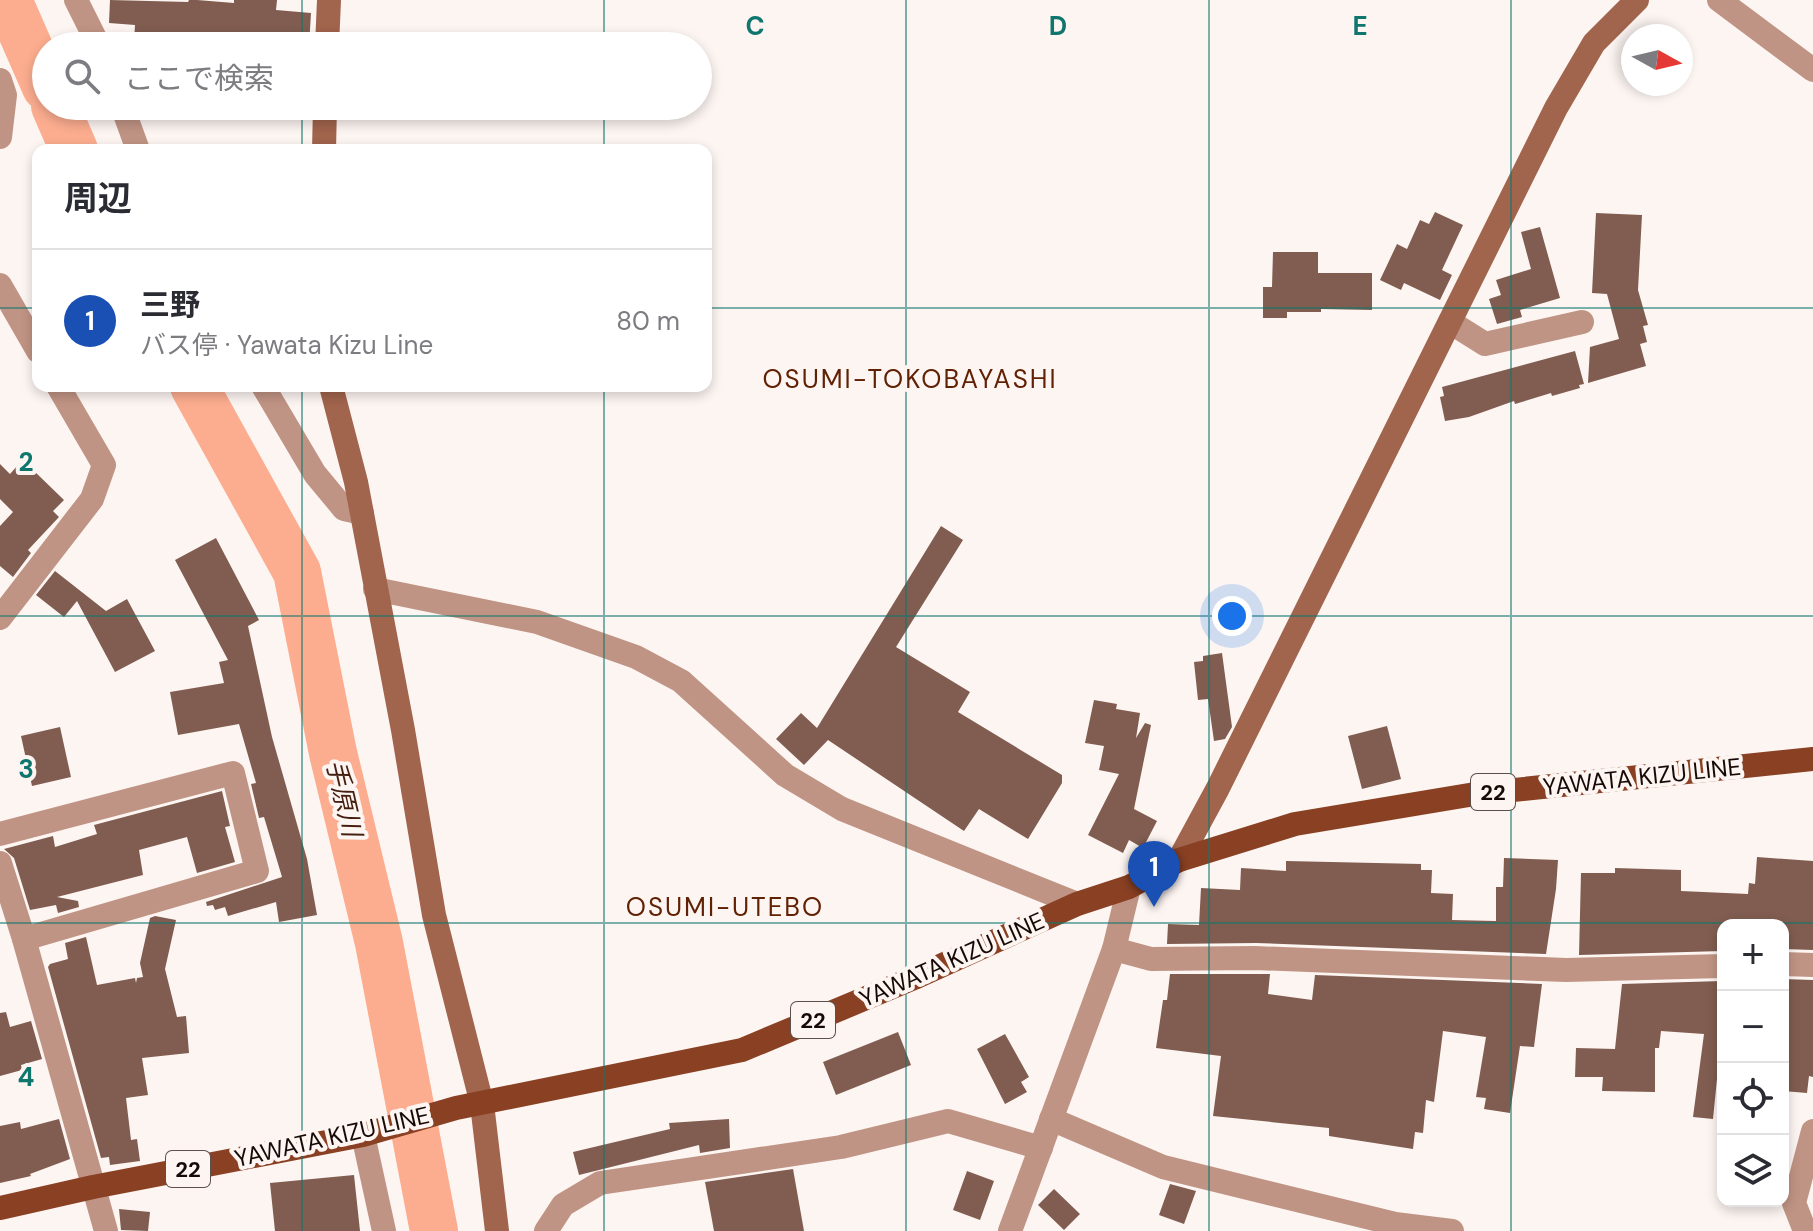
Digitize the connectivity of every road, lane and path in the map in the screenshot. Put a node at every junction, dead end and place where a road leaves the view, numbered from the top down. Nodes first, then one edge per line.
1 (76, 0) edge
2 (329, 0) edge
3 (1637, 0) edge
4 (1719, 0) edge
5 (92, 32) edge
6 (328, 32) edge
7 (1813, 70) edge
8 (0, 80) edge
9 (127, 120) edge
10 (325, 120) edge
11 (0, 137) edge
12 (136, 144) edge
13 (324, 144) edge
14 (0, 285) edge
15 (1450, 322) junction
16 (1582, 322) dead end
17 (32, 341) edge
18 (61, 392) edge
19 (267, 392) edge
20 (332, 392) edge
21 (362, 513) junction
22 (375, 589) junction
23 (0, 618) edge
24 (1813, 759) edge
25 (0, 834) edge
26 (1179, 860) junction
27 (0, 863) edge
28 (1129, 887) junction
29 (1077, 904) junction
30 (24, 939) junction
31 (1114, 949) junction
32 (1789, 964) edge
33 (1813, 965) edge
34 (1717, 966) edge
35 (482, 1104) junction
36 (1051, 1119) junction
37 (1813, 1131) edge
38 (369, 1133) junction
39 (1041, 1148) junction
40 (93, 1187) junction
41 (0, 1208) edge
42 (106, 1231) edge
43 (384, 1231) edge
44 (497, 1231) edge
45 (546, 1231) edge
46 (1010, 1231) edge
47 (1452, 1231) edge
48 (1805, 1231) edge

1 - 5 street
2 - 6 street
3 - 15 street
4 - 7 street
8 - 11 street
9 - 12 street
10 - 13 street
14 - 17 street
15 - 16 street
15 - 26 street
18 - 23 street
19 - 21 street
20 - 21 street
21 - 22 street
22 - 29 street
22 - 35 street
24 - 26 main road, YAWATA KIZU LINE / 22
25 - 30 street
26 - 28 main road, YAWATA KIZU LINE / 22
27 - 30 street
28 - 29 main road, YAWATA KIZU LINE / 22
28 - 31 street
29 - 35 main road, YAWATA KIZU LINE / 22
30 - 40 street
31 - 34 street
31 - 36 street
32 - 33 street
35 - 38 main road, YAWATA KIZU LINE / 22
35 - 44 street
36 - 39 street
36 - 47 street
37 - 48 street
38 - 40 main road, YAWATA KIZU LINE / 22
38 - 43 street
39 - 45 street
39 - 46 street
40 - 41 main road, YAWATA KIZU LINE / 22
40 - 42 street

